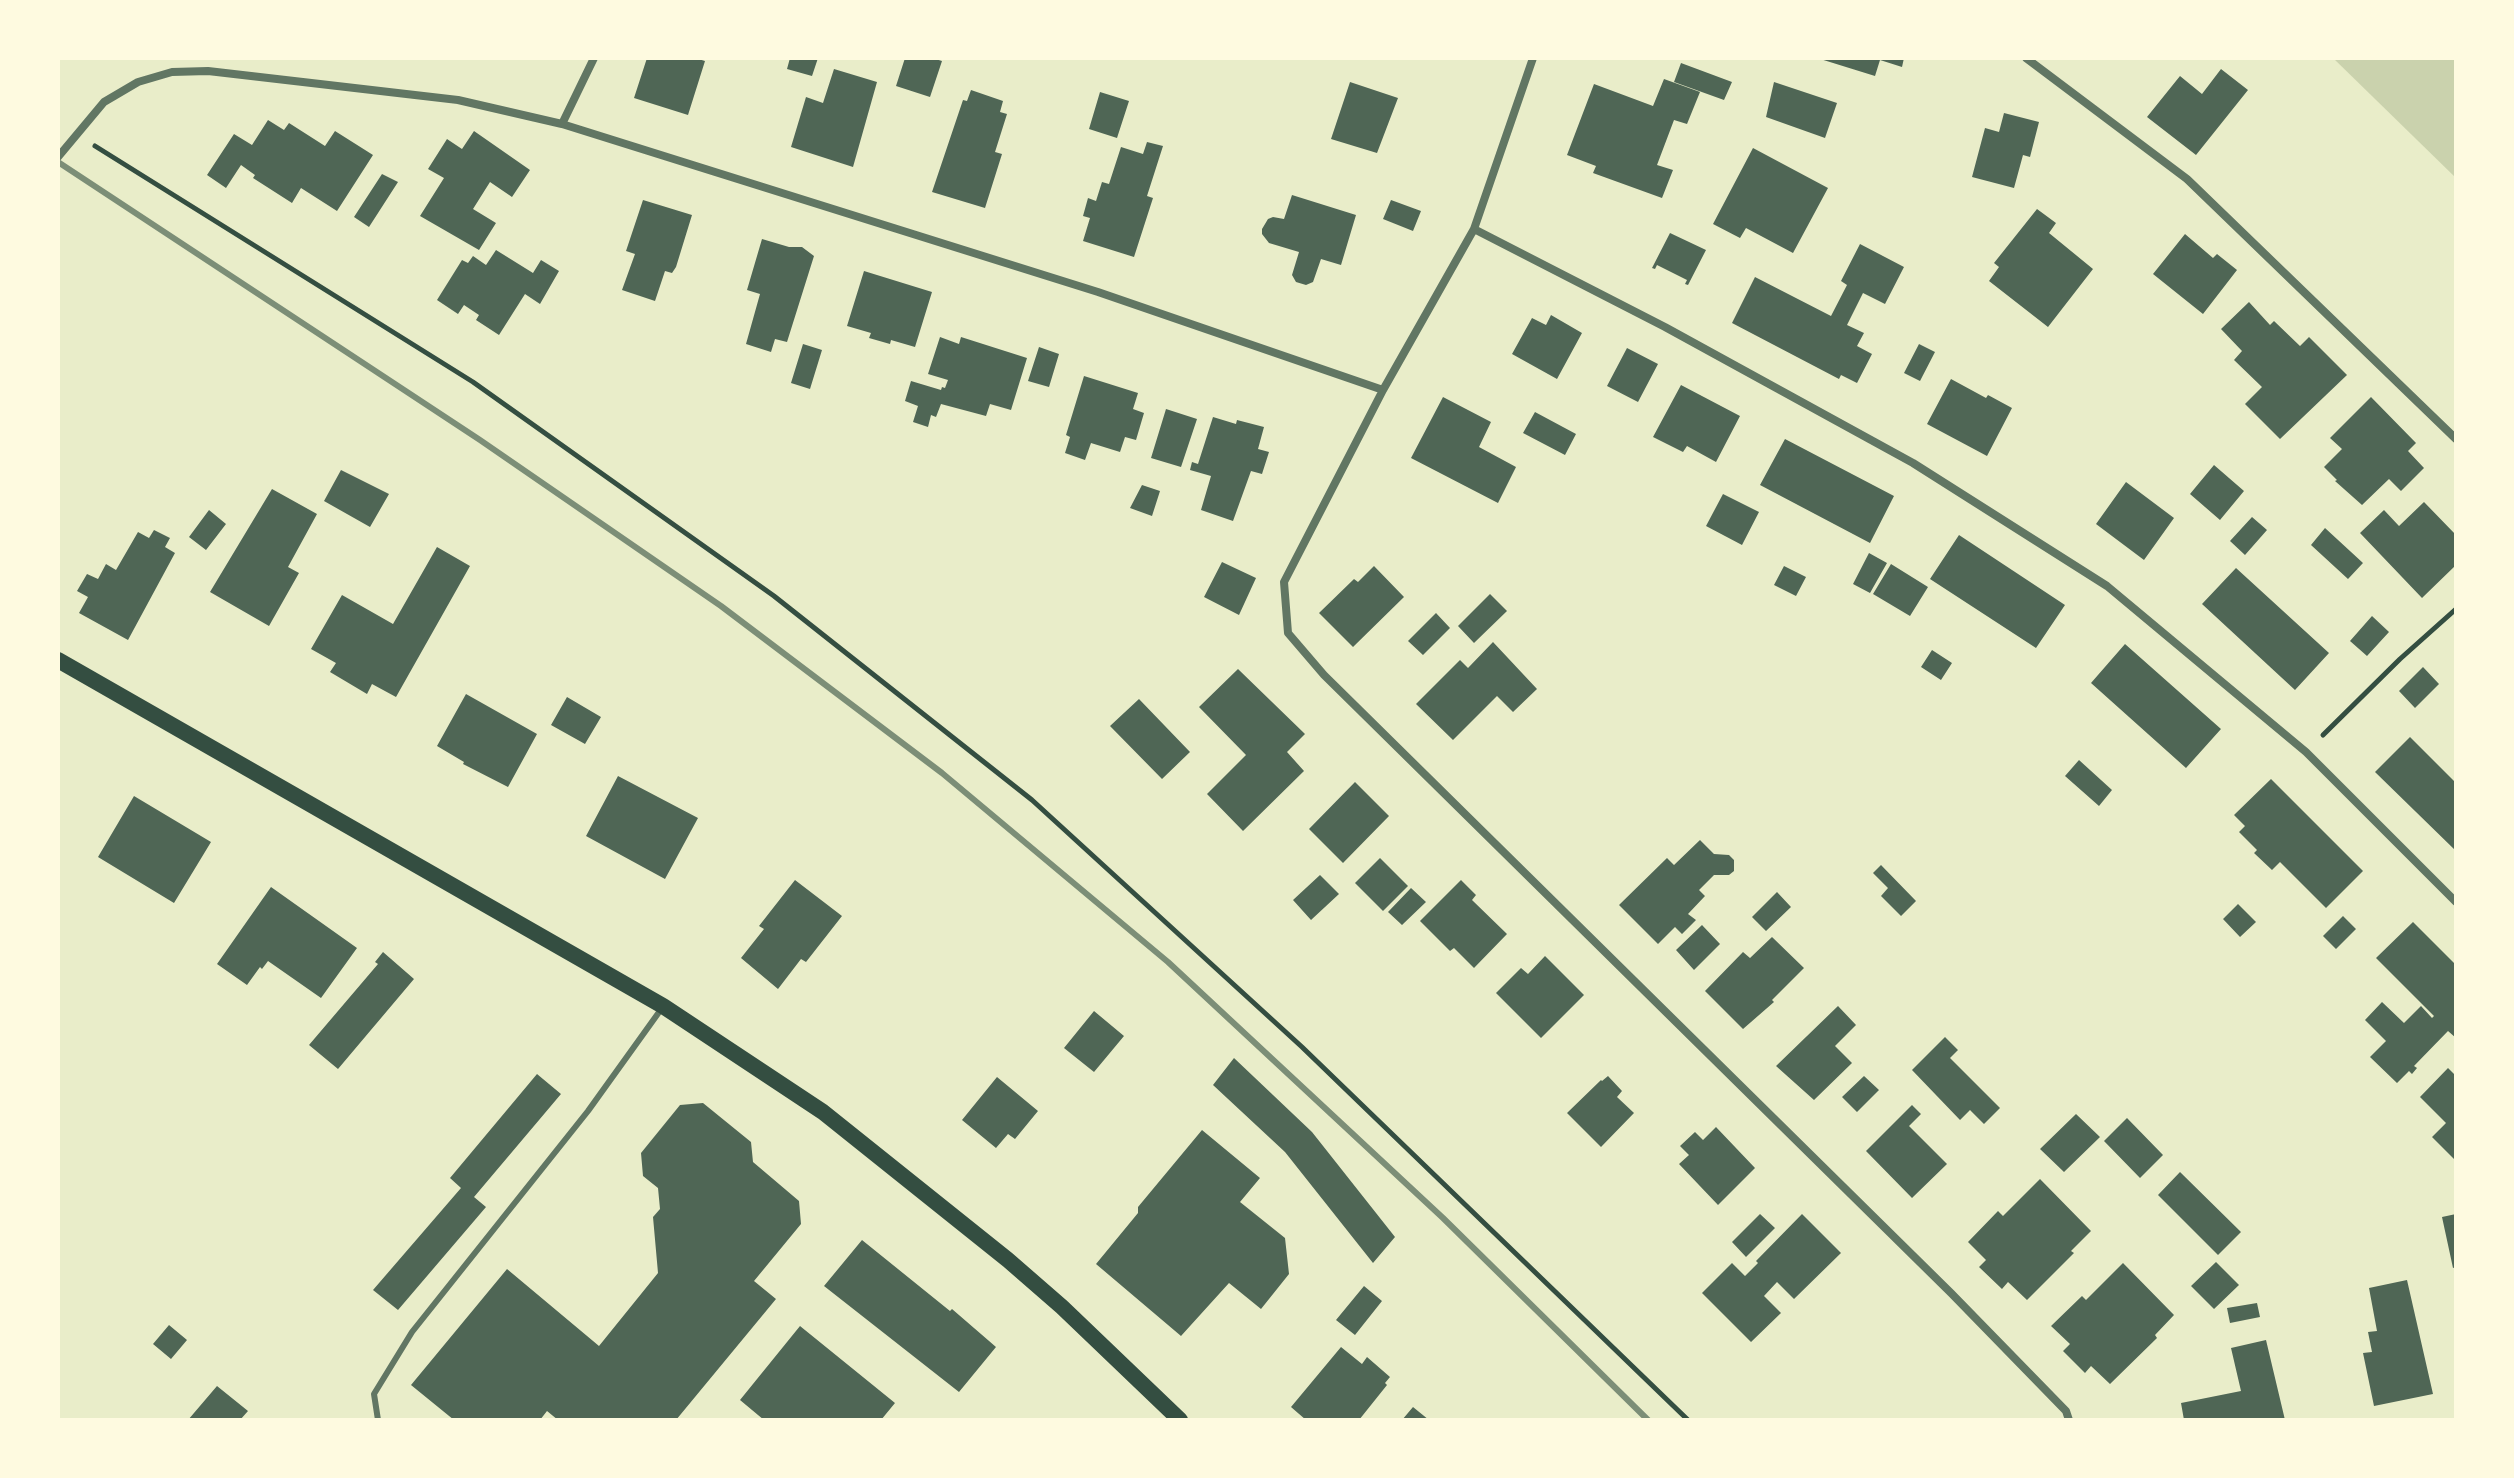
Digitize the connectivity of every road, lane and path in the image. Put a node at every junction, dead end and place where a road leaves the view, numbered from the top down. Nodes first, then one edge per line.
1 (594, 58) edge
2 (1533, 58) edge
3 (2026, 58) edge
4 (562, 124) junction
5 (75, 134) junction
6 (58, 157) edge
7 (1474, 229) junction
8 (1383, 390) junction
9 (2456, 439) edge
10 (2456, 609) edge
11 (58, 660) edge
12 (2306, 752) junction
13 (2456, 902) edge
14 (663, 1006) junction
15 (378, 1420) edge
16 (1180, 1420) edge
17 (1688, 1420) edge
18 (2069, 1420) edge

1 - 4 street
2 - 7 street
3 - 9 street
4 - 5 street
4 - 8 street
5 - 6 street
5 - 17 path
7 - 8 street
7 - 12 street
8 - 18 street
10 - 12 path
11 - 14 main road
12 - 13 street
14 - 15 lane
14 - 16 main road

